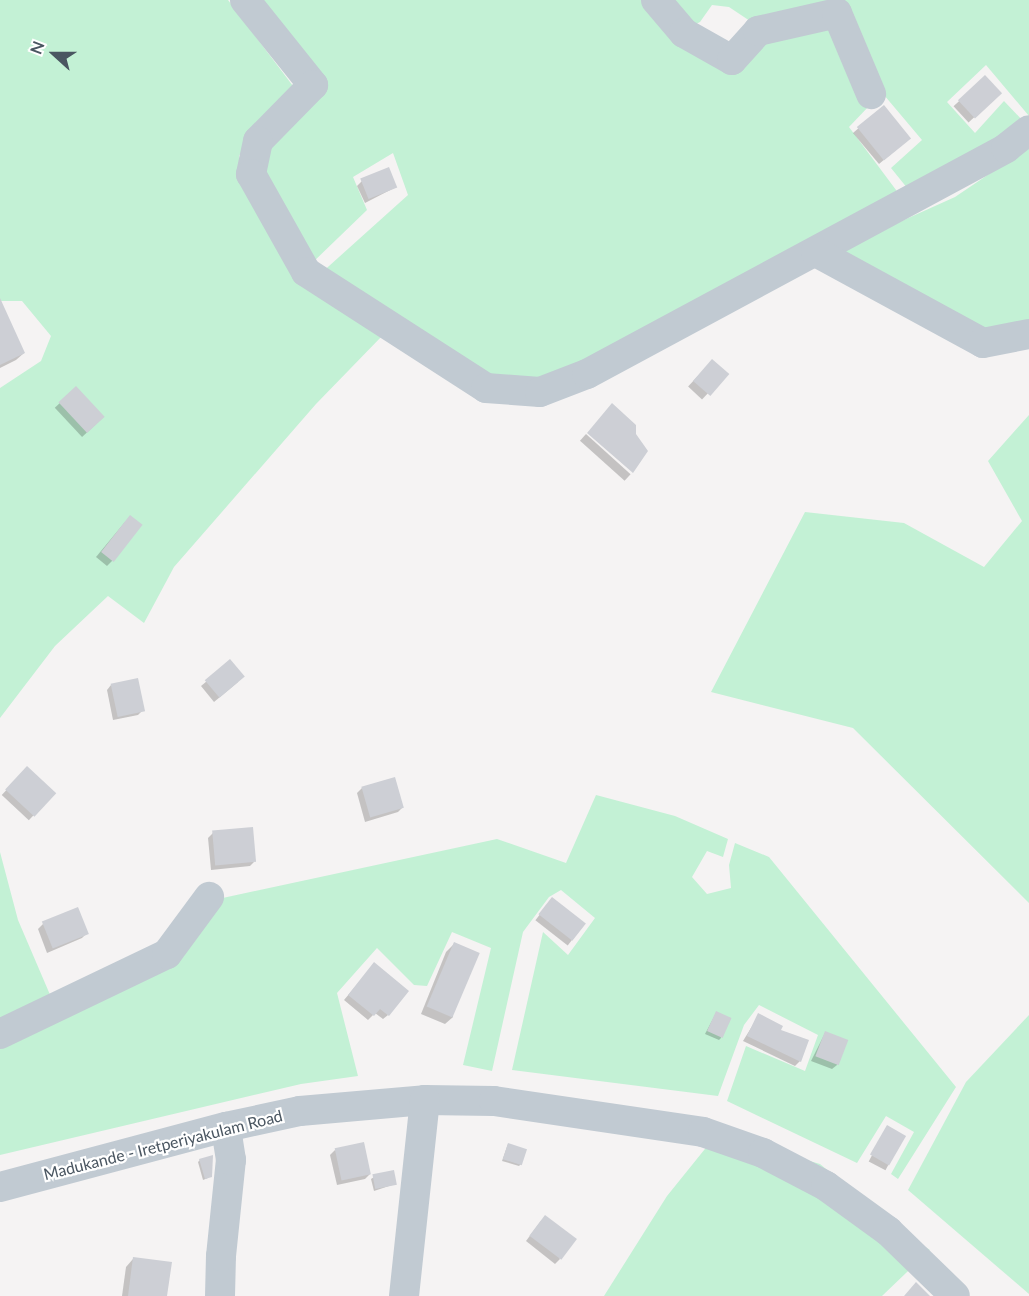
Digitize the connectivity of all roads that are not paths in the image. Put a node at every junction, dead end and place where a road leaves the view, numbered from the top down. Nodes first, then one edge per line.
1 (245, 0) edge
2 (656, 0) edge
3 (871, 94) dead end
4 (1029, 129) edge
5 (816, 252) junction
6 (1029, 334) edge
7 (209, 897) dead end
8 (0, 1034) edge
9 (425, 1100) junction
10 (226, 1127) junction
11 (0, 1187) edge
12 (220, 1296) edge
13 (404, 1296) edge
14 (955, 1296) edge

1 - 5 street
2 - 3 street
4 - 5 street
5 - 6 street
7 - 8 street
9 - 10 street, Madukande - Iretperiyakulam Road
9 - 13 street
9 - 14 street, Madukande - Iretperiyakulam Road
10 - 11 street, Madukande - Iretperiyakulam Road
10 - 12 street

